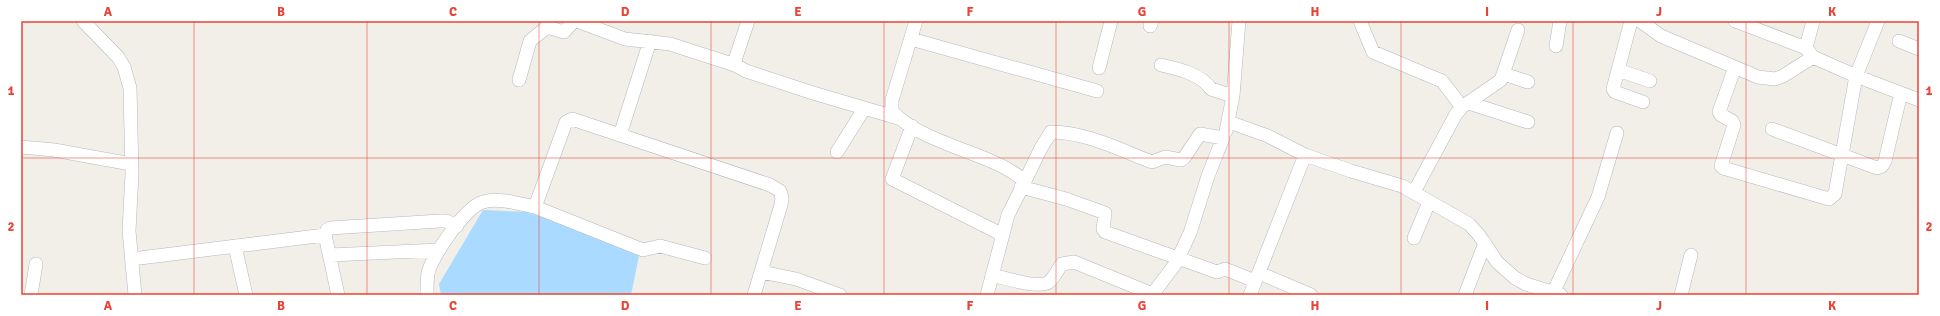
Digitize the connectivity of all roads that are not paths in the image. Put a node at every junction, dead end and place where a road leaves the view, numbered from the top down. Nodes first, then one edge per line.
1 (575, 21) edge
2 (748, 21) edge
3 (916, 21) edge
4 (1111, 21) edge
5 (1239, 21) edge
6 (1360, 21) edge
7 (1560, 21) edge
8 (1631, 21) edge
9 (1640, 21) edge
10 (1735, 21) edge
11 (1813, 21) edge
12 (1878, 21) edge
13 (89, 23) edge
14 (1518, 30) dead end
15 (911, 38) junction
16 (650, 41) junction
17 (1899, 41) dead end
18 (1556, 46) dead end
19 (1919, 48) edge
20 (1810, 53) junction
21 (735, 65) junction
22 (1161, 65) dead end
23 (1735, 67) junction
24 (1099, 68) dead end
25 (1618, 70) junction
26 (1504, 74) junction
27 (1856, 76) junction
28 (518, 80) dead end
29 (1650, 81) dead end
30 (1528, 82) dead end
31 (1097, 90) dead end
32 (1901, 93) junction
33 (1233, 96) junction
34 (1919, 100) edge
35 (1643, 102) dead end
36 (1465, 105) junction
37 (864, 109) junction
38 (898, 118) junction
39 (1229, 122) junction
40 (1528, 122) dead end
41 (912, 126) junction
42 (1772, 129) dead end
43 (1617, 133) dead end
44 (620, 135) junction
45 (1223, 138) junction
46 (21, 147) edge
47 (837, 152) dead end
48 (1305, 154) junction
49 (1843, 154) junction
50 (131, 164) junction
51 (1023, 184) junction
52 (1414, 192) junction
53 (1430, 202) junction
54 (535, 207) junction
55 (457, 226) junction
56 (324, 235) junction
57 (1003, 235) junction
58 (1414, 238) dead end
59 (1485, 243) junction
60 (235, 246) junction
61 (439, 250) junction
62 (330, 255) junction
63 (1691, 255) dead end
64 (1179, 257) junction
65 (705, 258) dead end
66 (132, 259) junction
67 (36, 264) dead end
68 (762, 272) junction
69 (992, 275) junction
70 (1257, 277) junction
71 (1557, 294) edge
72 (31, 295) edge
73 (135, 295) edge
74 (246, 295) edge
75 (338, 295) edge
76 (427, 295) edge
77 (754, 295) edge
78 (840, 295) edge
79 (987, 295) edge
80 (1153, 295) edge
81 (1250, 295) edge
82 (1311, 295) edge
83 (1465, 295) edge
84 (1680, 295) edge

1 - 16 street
1 - 28 street
2 - 21 street
3 - 15 street
4 - 24 street
5 - 33 street
6 - 36 street
7 - 18 street
8 - 25 street
9 - 23 street
10 - 20 street
11 - 20 street
12 - 27 street
13 - 50 street
14 - 26 street
15 - 31 street
15 - 38 street
16 - 21 street
16 - 44 street
17 - 19 street
20 - 23 street
20 - 27 street
21 - 37 street
22 - 33 street
23 - 49 street
25 - 29 street
25 - 35 street
26 - 30 street
26 - 36 street
27 - 32 street
27 - 49 street
32 - 34 street
32 - 49 street
33 - 39 street
36 - 40 street
36 - 52 street
37 - 38 street
37 - 47 street
38 - 41 street
39 - 45 street
39 - 48 street
41 - 51 street
41 - 57 street
42 - 49 street
43 - 71 street
44 - 54 street
44 - 68 street
45 - 51 street
45 - 64 street
46 - 50 street
48 - 52 street
48 - 70 street
50 - 66 street
51 - 57 street
51 - 64 street
52 - 53 street
53 - 58 street
53 - 59 street
54 - 55 street
54 - 65 street
55 - 56 street
55 - 61 street
56 - 60 street
56 - 62 street
57 - 69 street
59 - 71 street
59 - 83 street
60 - 66 street
60 - 74 street
61 - 62 street
61 - 76 street
62 - 75 street
63 - 84 street
64 - 70 street
64 - 80 street
66 - 73 street
67 - 72 street
68 - 77 street
68 - 78 street
69 - 79 street
69 - 80 street
70 - 81 street
70 - 82 street

